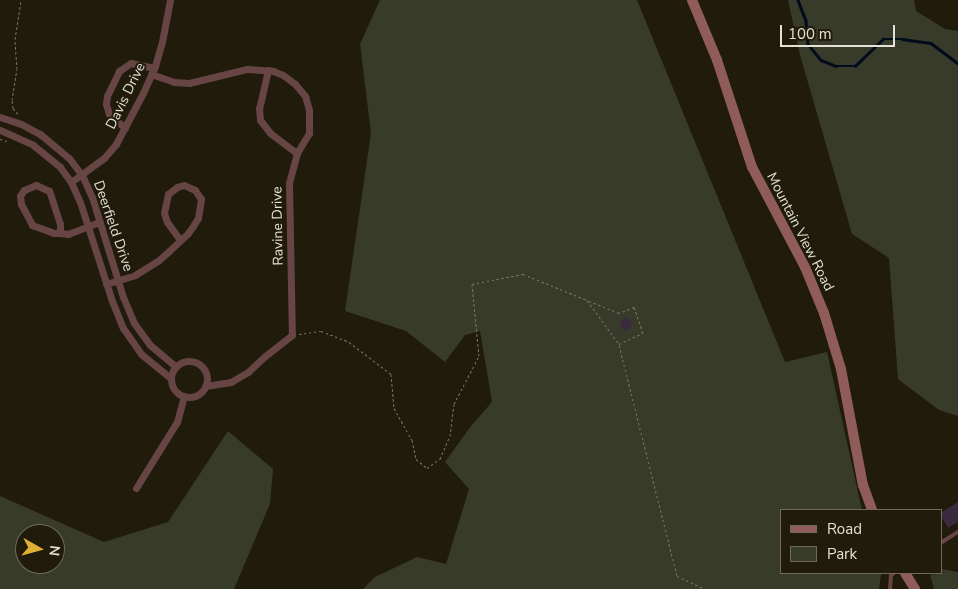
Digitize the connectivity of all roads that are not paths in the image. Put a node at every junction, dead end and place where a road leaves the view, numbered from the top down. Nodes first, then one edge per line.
1 (170, 0) edge
2 (692, 0) edge
3 (268, 70) junction
4 (152, 71) junction
5 (0, 117) edge
6 (124, 128) junction
7 (0, 130) edge
8 (297, 153) junction
9 (81, 174) junction
10 (71, 182) junction
11 (100, 222) junction
12 (88, 227) junction
13 (60, 234) junction
14 (180, 240) junction
15 (118, 280) junction
16 (106, 284) junction
17 (176, 367) junction
18 (171, 378) junction
19 (205, 386) junction
20 (184, 396) junction
21 (136, 488) dead end
22 (872, 509) edge
23 (958, 532) edge
24 (943, 541) edge
25 (892, 574) edge
26 (906, 574) edge
27 (890, 589) edge
28 (915, 589) edge

1 - 4 street, Davis Drive
2 - 22 street, Mountain View Road
3 - 4 street, Ravine Drive
3 - 8 street
3 - 8 street, Ravine Drive
4 - 6 street, Davis Drive
4 - 6 street, Ravine Drive
5 - 9 street, Deerfield Drive
6 - 9 street, Davis Drive
7 - 10 street, Deerfield Drive
8 - 19 street, Ravine Drive
9 - 10 street, Davis Drive
9 - 11 street, Deerfield Drive
10 - 12 street, Deerfield Drive
11 - 12 street
11 - 15 street, Deerfield Drive
12 - 13 street
12 - 16 street, Deerfield Drive
13 - 13 street
14 - 14 street
14 - 15 street
15 - 16 street
15 - 17 street, Deerfield Drive
16 - 18 street, Deerfield Drive
17 - 18 street
17 - 19 street
18 - 20 street, Deerfield Drive
19 - 20 street
20 - 21 street
23 - 24 lane
25 - 27 lane
26 - 28 street

